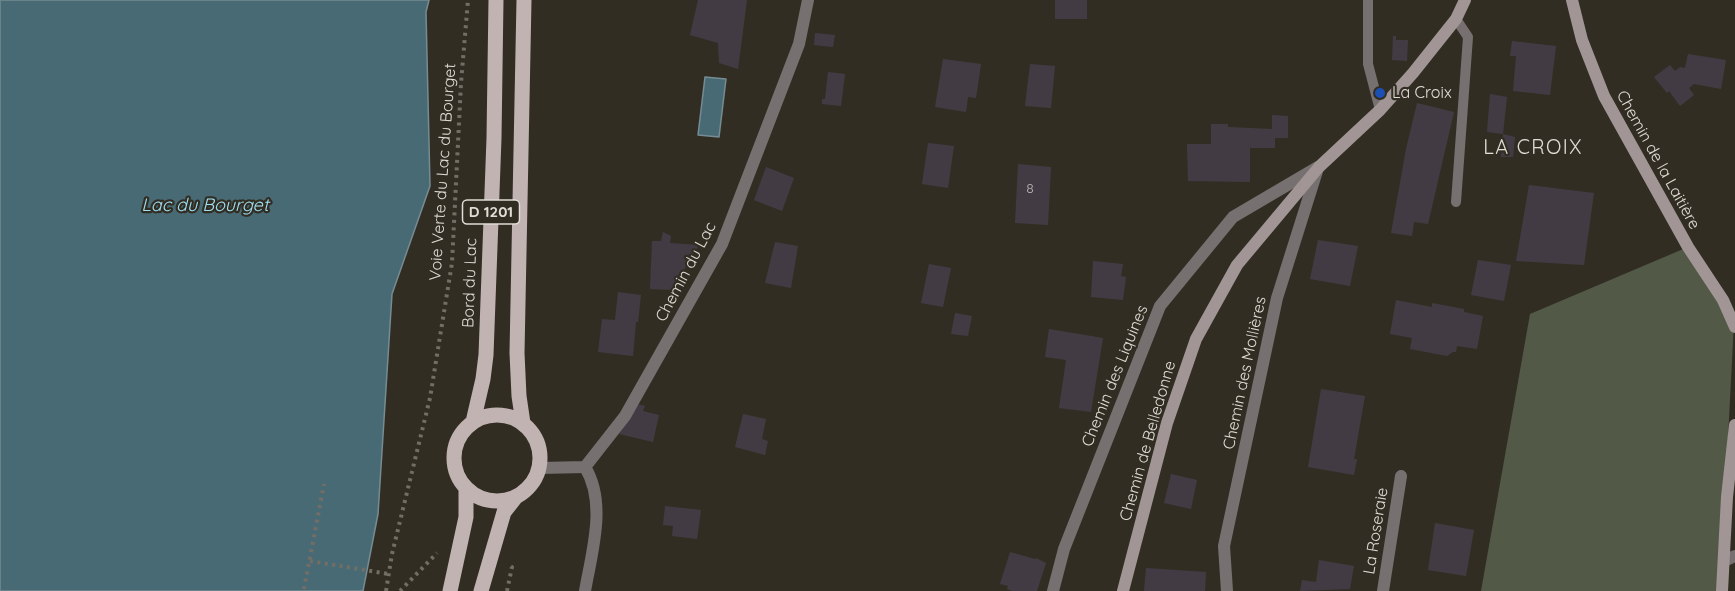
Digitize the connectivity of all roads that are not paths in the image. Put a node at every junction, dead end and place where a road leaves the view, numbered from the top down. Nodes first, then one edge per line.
1 (496, 0) edge
2 (524, 0) edge
3 (808, 0) edge
4 (1368, 0) edge
5 (1465, 0) edge
6 (1572, 0) edge
7 (1456, 19) junction
8 (1380, 110) junction
9 (1318, 166) junction
10 (1456, 202) dead end
11 (1735, 327) edge
12 (473, 422) junction
13 (523, 423) junction
14 (1735, 425) edge
15 (585, 467) junction
16 (540, 468) junction
17 (1401, 476) dead end
18 (466, 489) junction
19 (515, 498) junction
20 (1729, 559) edge
21 (450, 591) edge
22 (482, 591) edge
23 (585, 591) edge
24 (1053, 591) edge
25 (1123, 591) edge
26 (1227, 591) edge
27 (1383, 591) edge
28 (1722, 591) edge

1 - 12 main road, Bord du Lac / D 1201
2 - 13 main road, D 1201
3 - 15 street, Chemin du Lac
4 - 8 lane
5 - 7 main road, Chemin de Belledonne
6 - 11 main road, Chemin de la Laitière
7 - 8 main road, Chemin de Belledonne
7 - 10 lane
8 - 9 main road, Chemin de Belledonne
9 - 24 street, Chemin des Liquines
9 - 25 main road, Chemin de Belledonne
9 - 26 street, Chemin des Mollières
12 - 13 main road
12 - 18 main road
13 - 16 main road
14 - 20 main road
15 - 16 street
15 - 23 street
16 - 19 main road
17 - 27 street, La Roseraie
18 - 19 main road
18 - 21 main road
19 - 22 main road
20 - 28 main road

